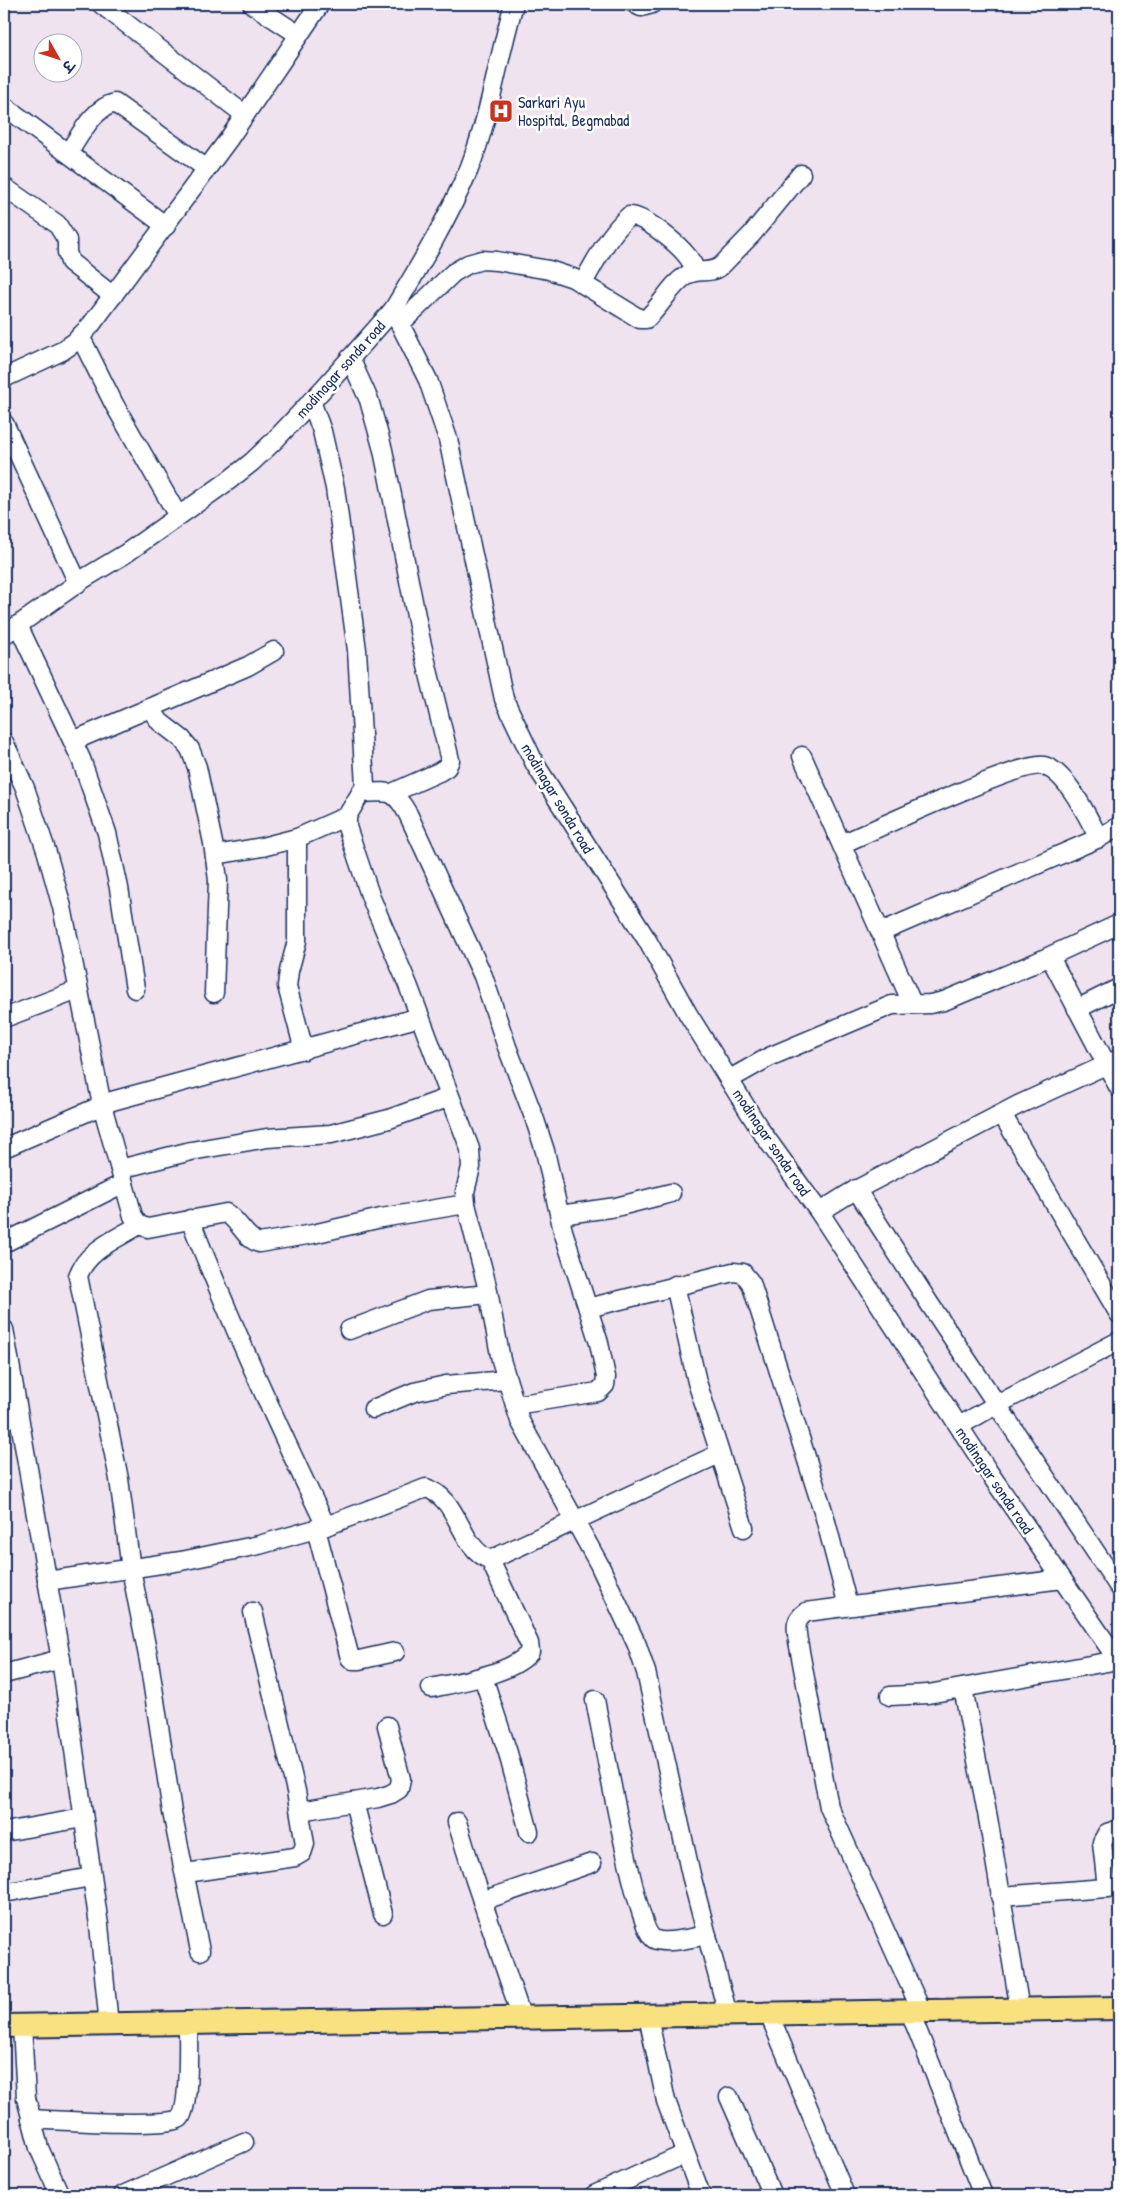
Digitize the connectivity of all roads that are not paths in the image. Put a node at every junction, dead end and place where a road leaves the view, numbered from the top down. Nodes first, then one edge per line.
1 (101, 4) edge
2 (252, 4) edge
3 (320, 4) edge
4 (514, 4) edge
5 (635, 4) edge
6 (652, 4) edge
7 (299, 35) junction
8 (4, 106) edge
9 (245, 115) junction
10 (68, 153) junction
11 (207, 169) junction
12 (800, 174) dead end
13 (4, 187) edge
14 (166, 226) junction
15 (696, 271) junction
16 (582, 283) junction
17 (112, 296) junction
18 (396, 317) junction
19 (80, 336) junction
20 (350, 358) junction
21 (4, 378) edge
22 (311, 401) junction
23 (4, 423) edge
24 (178, 516) junction
25 (78, 583) junction
26 (11, 630) edge
27 (274, 651) dead end
28 (150, 708) junction
29 (72, 741) junction
30 (4, 742) edge
31 (802, 756) dead end
32 (361, 793) junction
33 (392, 793) junction
34 (347, 816) junction
35 (1119, 826) edge
36 (297, 838) junction
37 (1099, 838) junction
38 (842, 844) junction
39 (215, 855) junction
40 (1119, 924) edge
41 (881, 932) junction
42 (1050, 957) junction
43 (1119, 988) edge
44 (135, 989) dead end
45 (78, 990) junction
46 (214, 992) dead end
47 (912, 1004) junction
48 (1077, 1009) junction
49 (420, 1017) junction
50 (4, 1018) edge
51 (304, 1050) junction
52 (1113, 1062) edge
53 (736, 1075) junction
54 (1119, 1088) edge
55 (450, 1097) junction
56 (102, 1105) junction
57 (1002, 1114) junction
58 (4, 1148) edge
59 (122, 1176) junction
60 (853, 1191) junction
61 (671, 1193) dead end
62 (466, 1204) junction
63 (823, 1210) junction
64 (560, 1215) junction
65 (190, 1219) junction
66 (139, 1225) junction
67 (4, 1244) edge
68 (675, 1286) junction
69 (488, 1294) junction
70 (588, 1308) junction
71 (1119, 1314) edge
72 (4, 1329) edge
73 (349, 1330) dead end
74 (1119, 1341) edge
75 (507, 1380) junction
76 (516, 1405) junction
77 (992, 1407) junction
78 (373, 1409) dead end
79 (965, 1423) junction
80 (720, 1454) junction
81 (575, 1521) junction
82 (321, 1528) junction
83 (744, 1528) dead end
84 (490, 1560) junction
85 (131, 1569) junction
86 (1062, 1579) junction
87 (47, 1581) junction
88 (1119, 1587) edge
89 (848, 1606) junction
90 (253, 1612) dead end
91 (396, 1652) dead end
92 (61, 1659) junction
93 (1118, 1661) edge
94 (4, 1674) edge
95 (483, 1677) junction
96 (431, 1688) dead end
97 (963, 1688) junction
98 (890, 1696) dead end
99 (594, 1700) dead end
100 (387, 1726) dead end
101 (354, 1802) junction
102 (300, 1811) junction
103 (83, 1818) junction
104 (457, 1822) dead end
105 (1119, 1829) edge
106 (4, 1832) edge
107 (530, 1832) dead end
108 (592, 1863) dead end
109 (186, 1873) junction
110 (91, 1877) junction
111 (1113, 1888) edge
112 (4, 1893) edge
113 (1000, 1896) junction
114 (482, 1901) junction
115 (383, 1914) dead end
116 (707, 1935) junction
117 (200, 1951) dead end
118 (1119, 2008) edge
119 (1020, 2010) junction
120 (916, 2012) junction
121 (769, 2014) junction
122 (728, 2015) junction
123 (648, 2016) junction
124 (522, 2018) junction
125 (109, 2024) junction
126 (188, 2024) junction
127 (13, 2026) edge
128 (728, 2097) dead end
129 (31, 2119) junction
130 (244, 2142) dead end
131 (685, 2154) junction
132 (60, 2195) edge
133 (124, 2195) edge
134 (594, 2195) edge
135 (701, 2195) edge
136 (772, 2195) edge
137 (844, 2195) edge
138 (983, 2195) edge

1 - 9 street
2 - 7 street
3 - 7 street
4 - 18 street
5 - 6 street
7 - 9 street
8 - 10 street
9 - 11 street
10 - 11 street
10 - 14 street
11 - 14 street
12 - 15 street
13 - 17 street
14 - 17 street
15 - 16 street
15 - 16 street
16 - 18 street
17 - 19 street
18 - 20 street, modinagar sonda road
18 - 53 street, modinagar sonda road
19 - 21 street
19 - 24 street
20 - 22 street, modinagar sonda road
20 - 33 street
22 - 24 street, modinagar sonda road
22 - 32 street
23 - 25 street
24 - 25 street, modinagar sonda road
25 - 26 street, modinagar sonda road
26 - 29 street
27 - 28 street
28 - 29 street
28 - 39 street
29 - 44 street
30 - 45 street
31 - 38 street
32 - 33 street
32 - 34 street
33 - 64 street
34 - 36 street
34 - 49 street
35 - 37 street
36 - 39 street
36 - 51 street
37 - 38 street
37 - 41 street
38 - 41 street
39 - 46 street
40 - 42 street
41 - 47 street
42 - 47 street
42 - 48 street
43 - 48 street
45 - 50 street
45 - 56 street
47 - 53 street
48 - 52 street
49 - 51 street
49 - 55 street
51 - 56 street
52 - 54 street
52 - 57 street
53 - 63 street, modinagar sonda road
55 - 59 street
55 - 62 street
56 - 58 street
56 - 59 street
57 - 60 street
57 - 71 street
59 - 66 street
59 - 67 street
60 - 63 street
60 - 77 street
61 - 64 street
62 - 65 street
62 - 69 street
63 - 79 street, modinagar sonda road
64 - 70 street
65 - 66 street
65 - 82 street
66 - 85 street
68 - 70 street
68 - 80 street
68 - 89 street
69 - 73 street
69 - 75 street
70 - 76 street
72 - 87 street
74 - 77 street
75 - 76 street
75 - 78 street
76 - 81 street
77 - 79 street
77 - 88 street
79 - 86 street, modinagar sonda road
80 - 81 street
80 - 83 street
81 - 84 street
81 - 116 street
82 - 84 street
82 - 85 street
82 - 91 street
84 - 95 street
85 - 87 street
85 - 109 street
86 - 89 street
86 - 93 street, modinagar sonda road
87 - 92 street
89 - 120 street
90 - 102 street
92 - 94 street
92 - 103 street
93 - 97 street
95 - 96 street
95 - 107 street
97 - 98 street
97 - 113 street
99 - 116 street
100 - 101 street
101 - 102 street
101 - 115 street
102 - 109 street
103 - 106 street
103 - 110 street
104 - 114 street
105 - 111 street
108 - 114 street
109 - 117 street
110 - 112 street
110 - 125 street
111 - 113 street
113 - 119 street
114 - 124 street
116 - 122 street
118 - 119 main road
119 - 120 main road
120 - 121 main road
120 - 138 street
121 - 122 main road
121 - 137 street
122 - 123 main road
123 - 124 main road
123 - 131 street
124 - 126 main road
125 - 126 main road
125 - 127 main road
126 - 129 street
127 - 129 street
128 - 136 street
129 - 132 street
130 - 133 street
131 - 134 street
131 - 135 street

